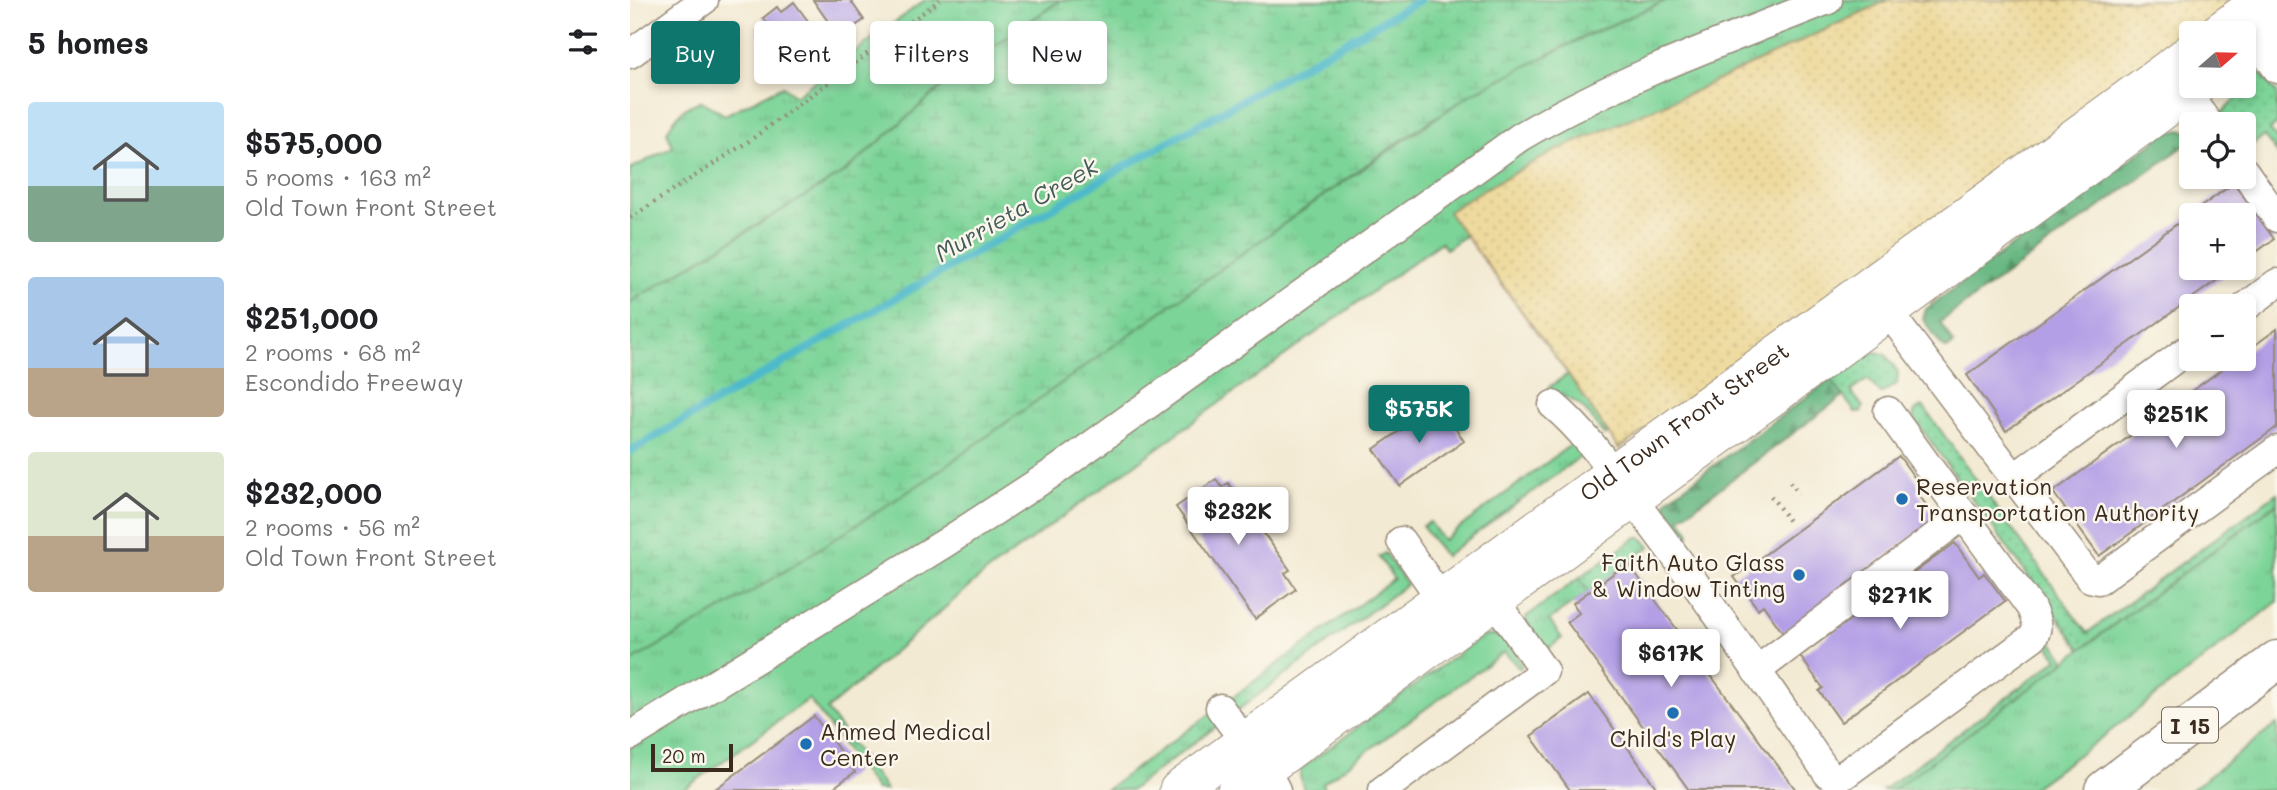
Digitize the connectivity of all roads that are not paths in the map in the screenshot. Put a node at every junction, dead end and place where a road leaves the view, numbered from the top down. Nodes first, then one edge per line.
1 (704, 0) edge
2 (1828, 0) edge
3 (630, 54) edge
4 (2179, 80) edge
5 (2179, 81) edge
6 (2256, 189) edge
7 (2277, 218) edge
8 (2277, 283) edge
9 (2256, 299) edge
10 (1889, 313) junction
11 (2179, 356) edge
12 (1553, 405) dead end
13 (1888, 411) dead end
14 (2277, 450) edge
15 (2014, 478) junction
16 (1623, 487) junction
17 (1964, 516) junction
18 (1401, 541) dead end
19 (1485, 587) junction
20 (1451, 613) junction
21 (2277, 660) edge
22 (1756, 670) junction
23 (1220, 708) dead end
24 (630, 736) edge
25 (1262, 767) edge
26 (1178, 790) edge
27 (1236, 790) edge
28 (1383, 790) edge
29 (2104, 790) edge

1 - 3 street
2 - 24 street
4 - 16 main road, Old Town Front Street
5 - 10 main road, Old Town Front Street
6 - 7 street
8 - 9 street
10 - 15 street
10 - 16 main road, Old Town Front Street
11 - 15 street
12 - 16 street
13 - 17 street
14 - 15 street
16 - 19 main road, Old Town Front Street
16 - 22 street
17 - 22 street
17 - 22 street
18 - 20 street
19 - 20 main road, Old Town Front Street
19 - 28 street
20 - 25 main road, Old Town Front Street
21 - 29 highway, I 15
23 - 25 street
25 - 26 main road, Old Town Front Street
25 - 27 main road, Old Town Front Street

